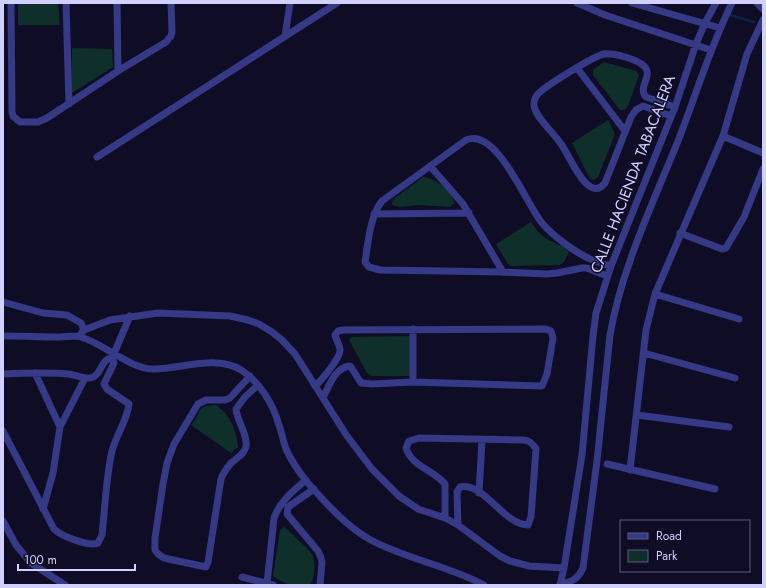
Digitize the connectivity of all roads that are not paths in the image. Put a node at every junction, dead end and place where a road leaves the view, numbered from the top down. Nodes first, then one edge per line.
1 (11, 3) edge
2 (66, 3) edge
3 (117, 3) edge
4 (172, 3) edge
5 (290, 3) edge
6 (337, 3) edge
7 (577, 3) edge
8 (632, 3) edge
9 (716, 3) edge
10 (732, 3) edge
11 (757, 3) edge
12 (763, 9) edge
13 (763, 20) edge
14 (705, 23) junction
15 (720, 28) junction
16 (285, 36) junction
17 (696, 44) junction
18 (711, 50) junction
19 (577, 68) junction
20 (118, 71) junction
21 (69, 104) junction
22 (675, 107) junction
23 (671, 116) junction
24 (625, 131) junction
25 (723, 136) junction
26 (763, 153) edge
27 (97, 157) dead end
28 (430, 166) junction
29 (763, 169) edge
30 (469, 213) junction
31 (374, 214) junction
32 (680, 233) junction
33 (611, 266) junction
34 (503, 272) junction
35 (607, 276) junction
36 (655, 294) junction
37 (3, 302) edge
38 (130, 316) junction
39 (739, 319) dead end
40 (413, 329) junction
41 (84, 330) junction
42 (6, 336) dead end
43 (79, 336) junction
44 (644, 353) junction
45 (110, 357) junction
46 (35, 373) junction
47 (3, 374) edge
48 (250, 376) junction
49 (85, 378) junction
50 (735, 378) dead end
51 (413, 382) junction
52 (258, 385) junction
53 (315, 386) junction
54 (323, 398) junction
55 (637, 415) junction
56 (60, 427) junction
57 (729, 427) dead end
58 (3, 431) edge
59 (482, 440) junction
60 (607, 464) dead end
61 (630, 470) junction
62 (306, 480) junction
63 (314, 489) junction
64 (714, 489) dead end
65 (479, 493) junction
66 (43, 509) junction
67 (445, 518) junction
68 (3, 521) edge
69 (458, 525) junction
70 (564, 568) junction
71 (242, 577) dead end
72 (270, 584) edge
73 (560, 584) edge
74 (65, 585) edge
75 (320, 585) edge
76 (484, 585) edge

1 - 21 street
2 - 21 street
3 - 20 street
4 - 20 street
5 - 16 street
6 - 16 street
7 - 17 street
8 - 14 street
9 - 14 street, CALLE HACIENDA TABACALERA
10 - 15 street
11 - 12 street
13 - 25 street
14 - 15 street
14 - 17 street, CALLE HACIENDA TABACALERA
15 - 18 street
16 - 27 street
17 - 18 street
17 - 22 street, CALLE HACIENDA TABACALERA
18 - 73 street
19 - 22 street
19 - 24 street
19 - 24 street
20 - 21 street
22 - 23 street, CALLE HACIENDA TABACALERA
23 - 24 street
23 - 33 street, CALLE HACIENDA TABACALERA
25 - 26 street
25 - 32 street
28 - 30 street
28 - 31 street
28 - 33 street
29 - 32 street
30 - 31 street
30 - 34 street
31 - 34 street
32 - 36 street
33 - 35 street, CALLE HACIENDA TABACALERA
34 - 35 street
35 - 70 street, CALLE HACIENDA TABACALERA
36 - 39 street
36 - 44 street
37 - 41 street
38 - 41 street
38 - 45 street
38 - 53 street
40 - 51 street
40 - 51 street
40 - 53 street
41 - 43 street
42 - 43 street
43 - 45 street
44 - 50 street
44 - 55 street
45 - 48 street
45 - 49 street
45 - 66 street
46 - 47 street
46 - 49 street
46 - 56 street
48 - 52 street
48 - 52 street
49 - 56 street
51 - 54 street
52 - 62 street
53 - 54 street
54 - 67 street
55 - 57 street
55 - 61 street
56 - 66 street
58 - 66 street
59 - 65 street
59 - 65 street
59 - 67 street
60 - 61 street
61 - 64 street
62 - 63 street
62 - 72 street
63 - 75 street
63 - 76 street
65 - 69 street
67 - 69 street
68 - 74 street
69 - 70 street
70 - 73 street, CALLE HACIENDA TABACALERA
71 - 72 street

